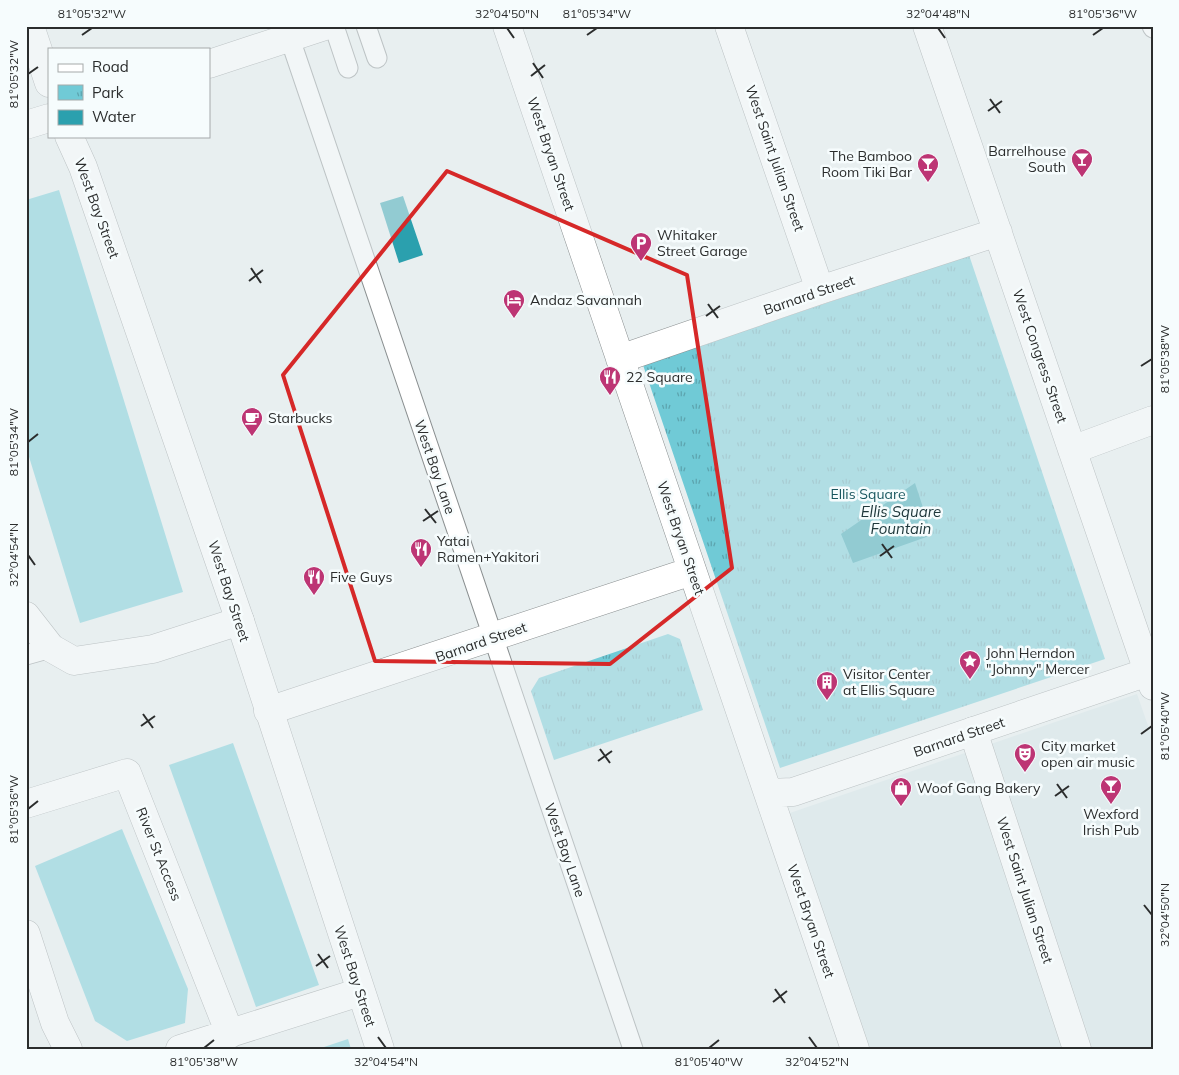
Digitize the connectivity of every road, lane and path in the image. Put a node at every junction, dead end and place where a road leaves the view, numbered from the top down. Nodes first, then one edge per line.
1 (30, 26) edge
2 (324, 26) edge
3 (334, 26) edge
4 (366, 26) edge
5 (507, 26) edge
6 (729, 26) edge
7 (927, 26) edge
8 (288, 32) edge
9 (377, 58) dead end
10 (210, 64) edge
11 (348, 68) dead end
12 (48, 80) edge
13 (48, 118) edge
14 (26, 125) edge
15 (70, 138) edge
16 (998, 232) junction
17 (820, 290) junction
18 (620, 359) junction
19 (1153, 420) edge
20 (1072, 450) junction
21 (692, 570) junction
22 (26, 616) edge
23 (240, 621) junction
24 (493, 638) junction
25 (39, 652) edge
26 (1150, 679) edge
27 (268, 711) junction
28 (973, 731) junction
29 (768, 793) junction
30 (26, 804) edge
31 (26, 934) edge
32 (360, 992) junction
33 (230, 1034) junction
34 (68, 1049) edge
35 (180, 1049) edge
36 (380, 1049) edge
37 (633, 1049) edge
38 (855, 1049) edge
39 (1078, 1049) edge

1 - 12 street
2 - 8 street
3 - 11 lane
4 - 9 lane
5 - 18 street, West Bryan Street
6 - 17 street, West Saint Julian Street
7 - 16 street, West Congress Street
8 - 10 street
8 - 24 lane, West Bay Lane
13 - 14 street
15 - 23 street, West Bay Street
16 - 17 street, Barnard Street
16 - 20 street, West Congress Street
17 - 18 street, Barnard Street
18 - 21 street, West Bryan Street
19 - 20 street
20 - 26 street, West Congress Street
21 - 24 street, Barnard Street
21 - 29 street, West Bryan Street
22 - 25 street
23 - 25 street
23 - 27 street, West Bay Street
24 - 27 street, Barnard Street
24 - 37 lane, West Bay Lane
26 - 28 street, Barnard Street
27 - 32 street, West Bay Street
28 - 29 street, Barnard Street
28 - 39 street, West Saint Julian Street
29 - 38 street, West Bryan Street
30 - 33 street, River St Access
31 - 34 street
32 - 33 street
32 - 36 street, West Bay Street
33 - 35 street

